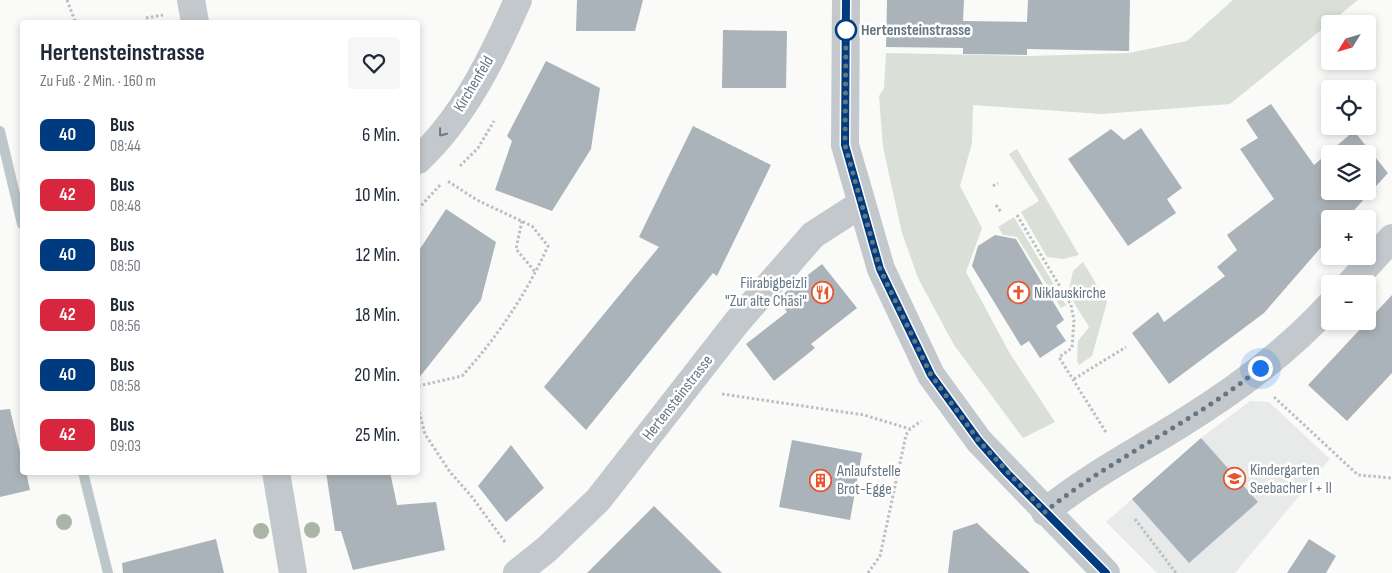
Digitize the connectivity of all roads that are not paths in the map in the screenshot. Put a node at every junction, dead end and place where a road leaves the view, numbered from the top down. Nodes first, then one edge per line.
1 (191, 0) edge
2 (518, 0) edge
3 (846, 0) edge
4 (195, 20) edge
5 (420, 158) edge
6 (861, 204) junction
7 (1392, 238) edge
8 (1358, 275) edge
9 (1321, 315) edge
10 (277, 475) edge
11 (1045, 512) junction
12 (293, 573) edge
13 (517, 573) edge
14 (1106, 573) edge

1 - 4 street
2 -> 5 street, Kirchenfeld
3 - 6 street
6 - 11 street
6 - 13 street, Hertensteinstrasse
7 - 8 street
9 - 11 street
10 - 12 street
11 - 14 street

